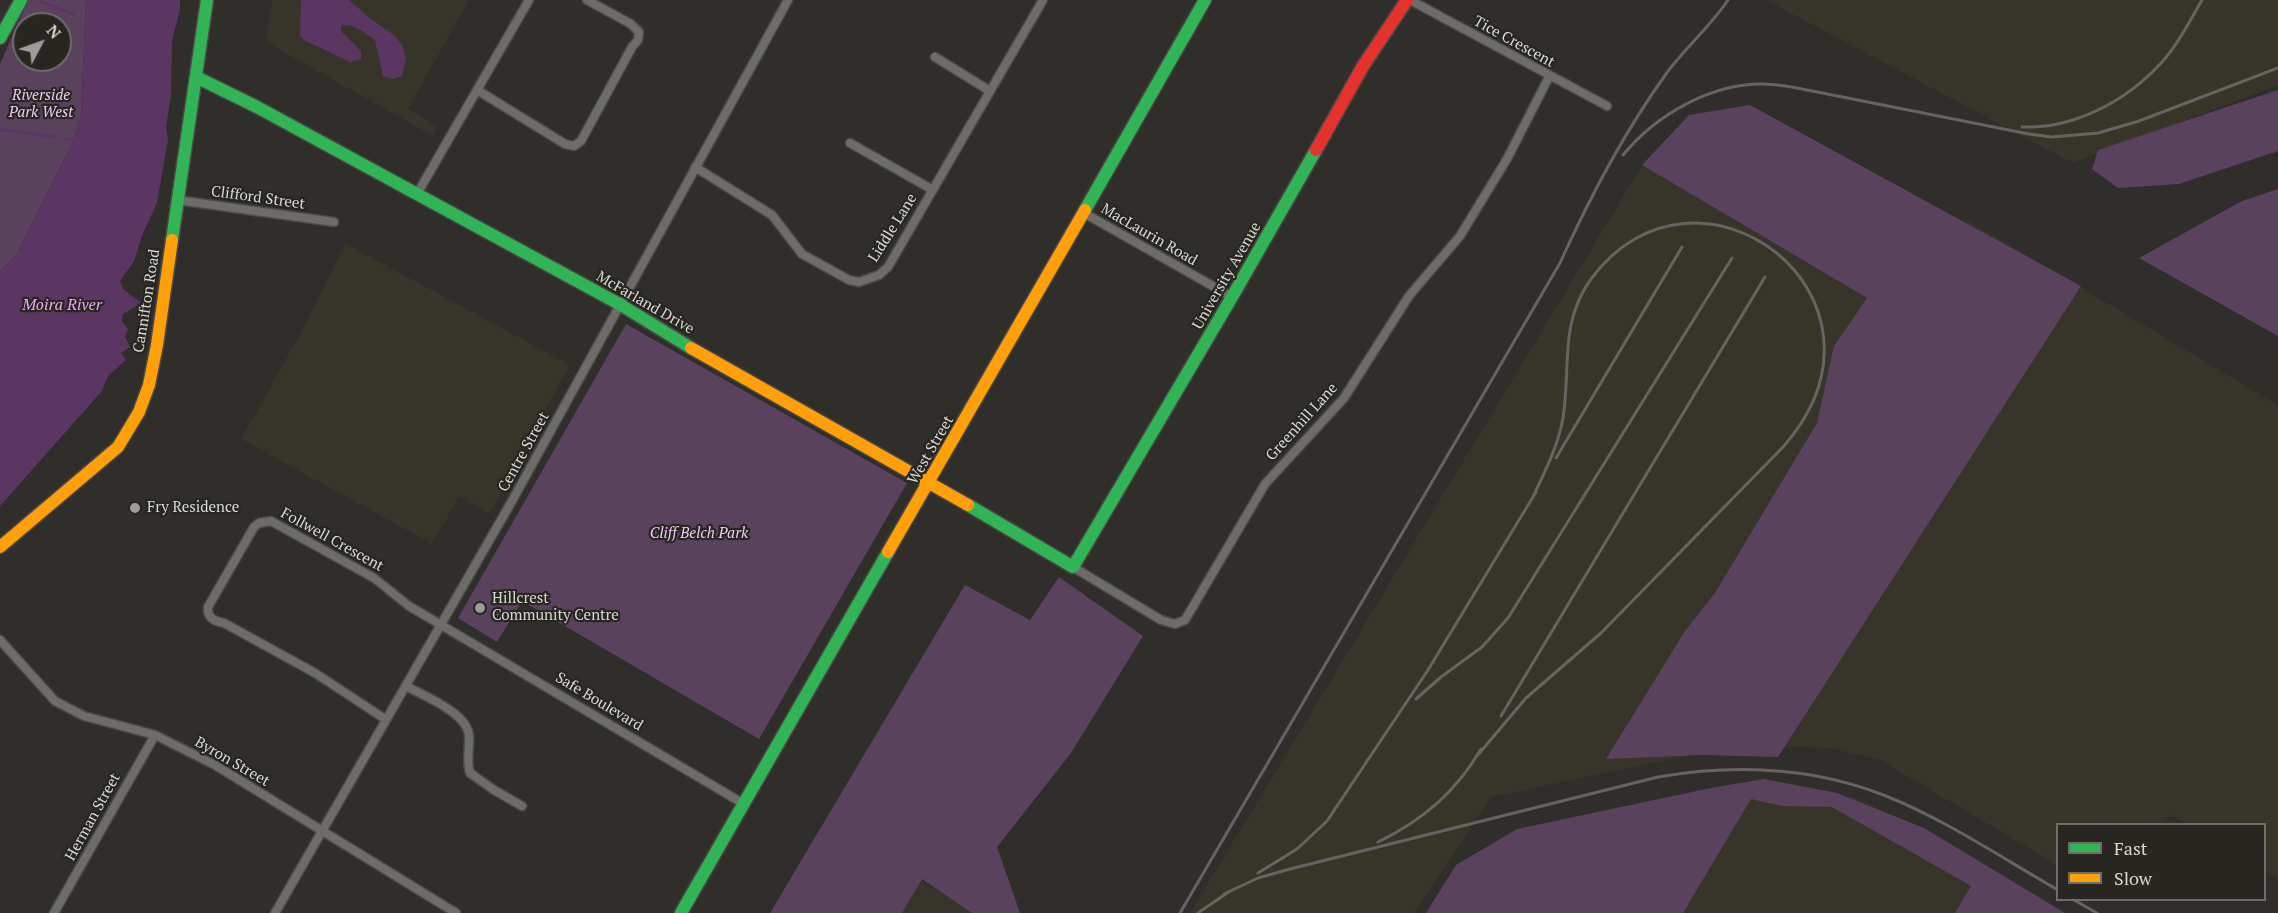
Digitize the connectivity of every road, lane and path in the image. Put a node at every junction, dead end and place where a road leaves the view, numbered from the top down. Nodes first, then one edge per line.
1 (21, 0) edge
2 (207, 0) edge
3 (529, 0) edge
4 (587, 0) edge
5 (788, 0) edge
6 (1043, 0) edge
7 (1205, 0) edge
8 (1408, 0) edge
9 (0, 38) edge
10 (935, 57) dead end
11 (1550, 76) junction
12 (196, 77) junction
13 (477, 90) junction
14 (990, 91) junction
15 (1607, 106) dead end
16 (850, 143) dead end
17 (695, 167) junction
18 (933, 190) junction
19 (417, 194) junction
20 (177, 201) junction
21 (1084, 213) junction
22 (334, 222) dead end
23 (1232, 297) junction
24 (621, 306) junction
25 (930, 483) junction
26 (0, 547) edge
27 (1073, 567) junction
28 (440, 624) junction
29 (0, 640) edge
30 (406, 686) junction
31 (385, 719) junction
32 (155, 735) junction
33 (744, 804) junction
34 (522, 806) dead end
35 (322, 830) junction
36 (54, 913) edge
37 (275, 913) edge
38 (456, 913) edge
39 (681, 913) edge

1 - 9 street
2 - 12 street, Cannifton Road
3 - 13 street
4 - 13 street
5 - 17 street, Centre Street
6 - 14 street, Liddle Lane
7 - 21 street, West Street
8 - 11 street, Tice Crescent
8 - 23 street, University Avenue
10 - 14 street
11 - 15 street, Tice Crescent
11 - 27 street, Greenhill Lane
12 - 19 street, McFarland Drive
12 - 20 street, Cannifton Road
13 - 19 street
14 - 18 street, Liddle Lane
16 - 18 street
17 - 18 street, Liddle Lane
17 - 24 street, Centre Street
19 - 24 street, McFarland Drive
20 - 22 street, Clifford Street
20 - 26 street, Cannifton Road
21 - 23 street, MacLaurin Road
21 - 25 street, West Street
23 - 27 street, University Avenue
24 - 25 street, McFarland Drive
24 - 28 street, Centre Street
25 - 27 street, McFarland Drive
25 - 33 street, West Street
28 - 30 street, Centre Street
28 - 31 street, Follwell Crescent
28 - 33 street, Safe Boulevard
29 - 32 street, Byron Street
30 - 31 street, Centre Street
30 - 34 street
31 - 35 street, Centre Street
32 - 35 street, Byron Street
32 - 36 street, Herman Street
33 - 39 street, West Street
35 - 37 street, Centre Street
35 - 38 street, Byron Street

